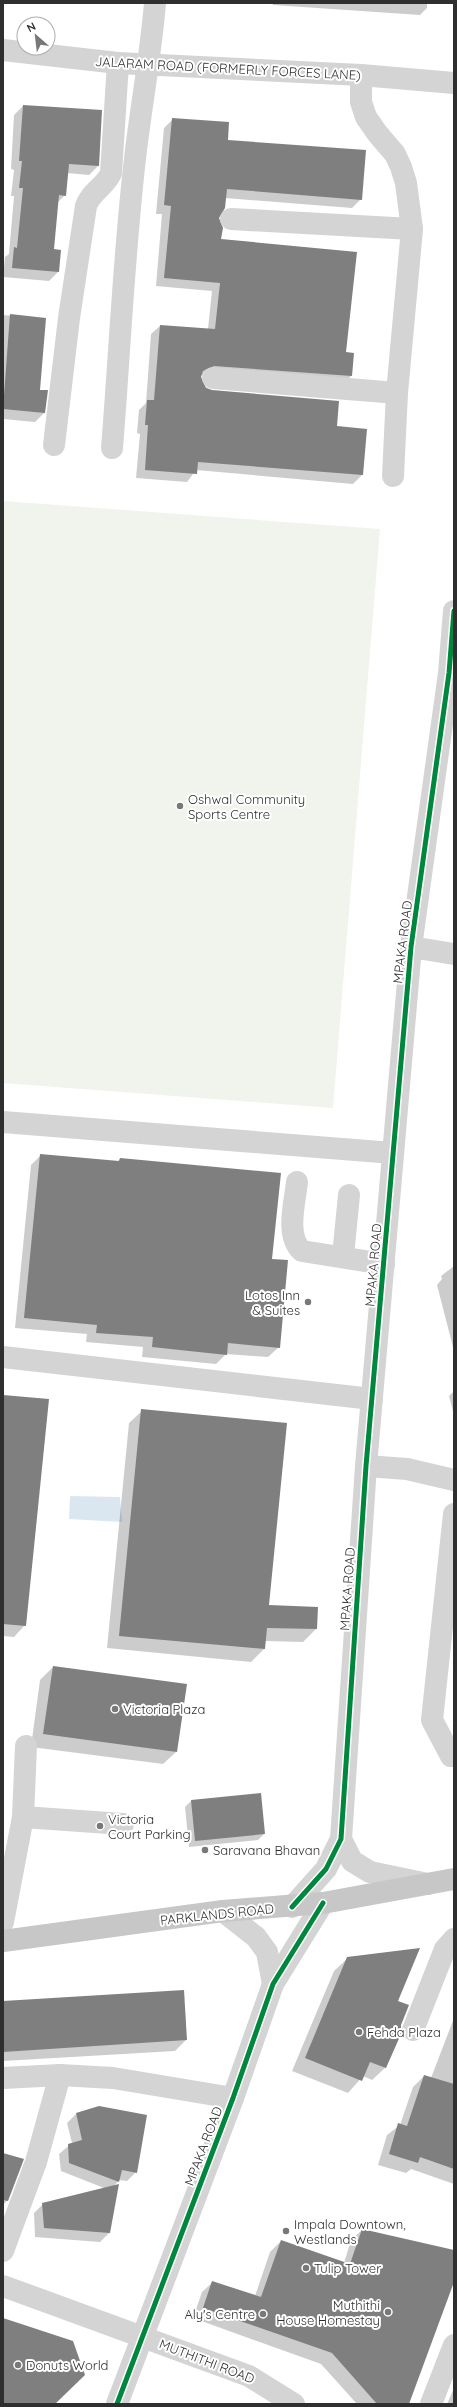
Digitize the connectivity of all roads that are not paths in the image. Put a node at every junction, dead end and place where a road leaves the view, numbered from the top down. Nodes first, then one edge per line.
1 (155, 3) edge
2 (3, 50) edge
3 (118, 63) junction
4 (150, 64) junction
5 (360, 75) junction
6 (454, 83) edge
7 (231, 219) dead end
8 (412, 229) junction
9 (213, 378) dead end
10 (397, 393) junction
11 (54, 446) dead end
12 (112, 448) dead end
13 (394, 476) dead end
14 (454, 617) edge
15 (411, 947) junction
16 (454, 954) edge
17 (3, 1122) edge
18 (393, 1153) junction
19 (297, 1182) dead end
20 (349, 1195) dead end
21 (342, 1256) junction
22 (384, 1264) junction
23 (3, 1356) edge
24 (372, 1398) junction
25 (366, 1466) junction
26 (454, 1480) edge
27 (454, 1514) edge
28 (26, 1746) dead end
29 (454, 1756) edge
30 (23, 1817) junction
31 (123, 1824) dead end
32 (341, 1839) junction
33 (454, 1879) edge
34 (428, 1884) junction
35 (323, 1903) junction
36 (292, 1907) junction
37 (222, 1911) junction
38 (3, 1922) edge
39 (454, 1939) edge
40 (3, 1941) edge
41 (273, 1984) junction
42 (413, 2030) dead end
43 (60, 2075) junction
44 (3, 2078) edge
45 (232, 2098) junction
46 (3, 2251) edge
47 (3, 2286) edge
48 (142, 2336) junction
49 (454, 2345) edge
50 (117, 2404) edge
51 (294, 2404) edge
52 (431, 2404) edge

1 - 4 street
2 - 3 street, JALARAM ROAD (FORMERLY FORCES LANE)
3 - 4 street, JALARAM ROAD (FORMERLY FORCES LANE)
3 - 11 street
4 - 5 street, JALARAM ROAD (FORMERLY FORCES LANE)
4 - 12 street
5 - 6 street, JALARAM ROAD (FORMERLY FORCES LANE)
5 - 8 street
7 - 8 street
8 - 10 street
9 - 10 street
10 - 13 street
14 - 15 street, MPAKA ROAD
15 - 16 street
15 - 18 street, MPAKA ROAD
17 - 18 street
18 - 22 street, MPAKA ROAD
19 - 21 street
20 - 21 street
21 - 22 street
22 - 24 street, MPAKA ROAD
23 - 24 street
24 - 25 street, MPAKA ROAD
25 - 26 street
25 - 32 street, MPAKA ROAD
27 - 29 street
28 - 30 street
30 - 31 street
30 - 38 street
32 - 34 street
32 - 36 street, MPAKA ROAD
33 - 34 main road, PARKLANDS ROAD
34 - 35 main road, PARKLANDS ROAD
35 - 36 main road, PARKLANDS ROAD
35 - 41 street, MPAKA ROAD
36 - 37 main road, PARKLANDS ROAD
37 - 40 main road, PARKLANDS ROAD
37 - 41 street
39 - 42 street
41 - 45 street, MPAKA ROAD
43 - 44 street
43 - 45 street
43 - 46 street
45 - 48 street, MPAKA ROAD
47 - 48 street, MUTHITHI ROAD
48 - 50 street, MPAKA ROAD
48 - 51 street, MUTHITHI ROAD
49 - 52 street

